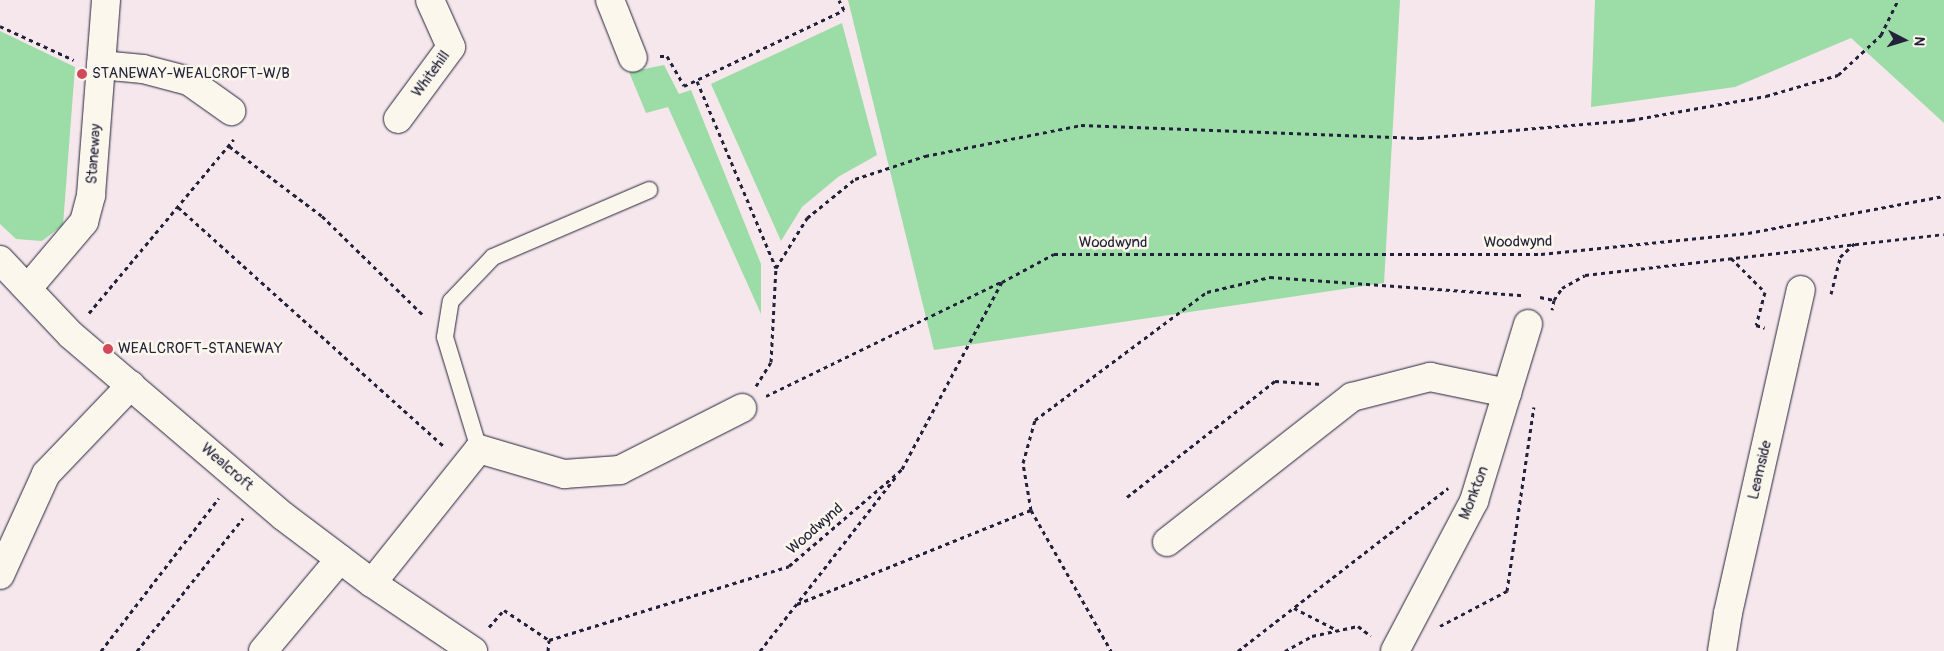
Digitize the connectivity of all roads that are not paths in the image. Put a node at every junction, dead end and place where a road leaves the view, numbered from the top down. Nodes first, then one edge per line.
1 (106, 0) edge
2 (430, 0) edge
3 (610, 0) edge
4 (633, 58) road end
5 (101, 65) junction
6 (231, 111) road end
7 (398, 119) dead end
8 (649, 190) dead end
9 (0, 260) edge
10 (28, 288) junction
11 (1801, 290) dead end
12 (1528, 324) road end
13 (131, 385) junction
14 (1507, 393) junction
15 (742, 408) road end
16 (472, 457) junction
17 (1167, 542) dead end
18 (340, 558) junction
19 (0, 575) edge
20 (372, 583) junction
21 (1386, 646) edge
22 (472, 650) edge
23 (263, 651) edge
24 (1722, 651) edge

1 - 5 street, Staneway
2 - 7 street, Whitehill
3 - 4 street
5 - 6 street
5 - 10 street, Staneway
8 - 16 lane
9 - 10 street, Wealcroft
10 - 13 street, Wealcroft
11 - 24 street, Leamside
12 - 14 street, Monkton
13 - 18 street, Wealcroft
13 - 19 street
14 - 17 street
14 - 21 street, Monkton
15 - 16 street
16 - 20 street
18 - 20 street, Wealcroft
18 - 23 street
20 - 22 street, Wealcroft

